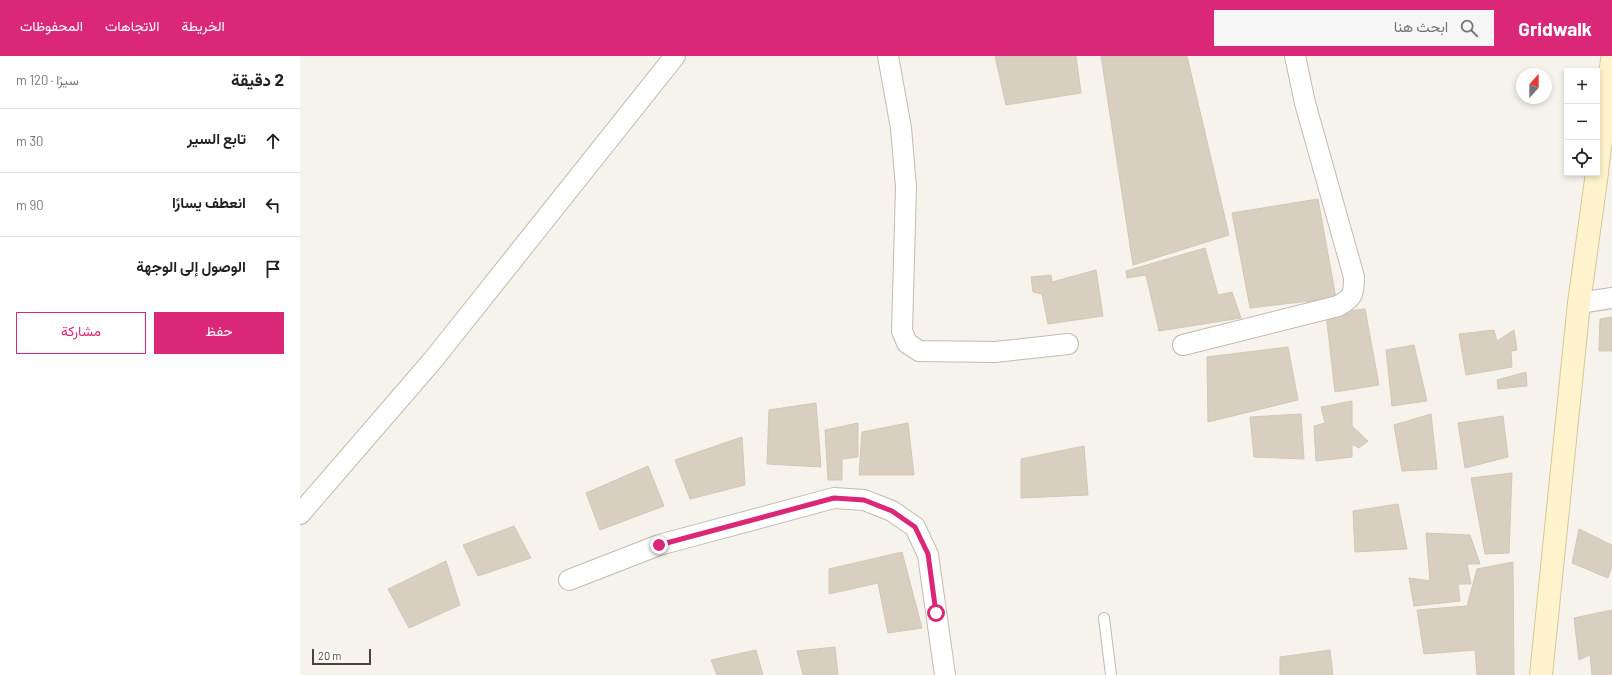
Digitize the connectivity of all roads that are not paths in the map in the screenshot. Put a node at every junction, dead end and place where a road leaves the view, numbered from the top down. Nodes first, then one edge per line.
1 (675, 56) edge
2 (888, 56) edge
3 (1295, 56) edge
4 (1612, 60) edge
5 (1600, 148) edge
6 (1597, 176) edge
7 (1612, 298) edge
8 (1579, 303) junction
9 (1068, 344) dead end
10 (1183, 345) dead end
11 (300, 514) edge
12 (569, 580) dead end
13 (1104, 618) dead end
14 (945, 675) edge
15 (1111, 675) edge
16 (1541, 675) edge

1 - 11 street
2 - 9 street
3 - 10 street
4 - 5 main road
6 - 8 main road
7 - 8 street
8 - 16 main road
12 - 14 street
13 - 15 lane

